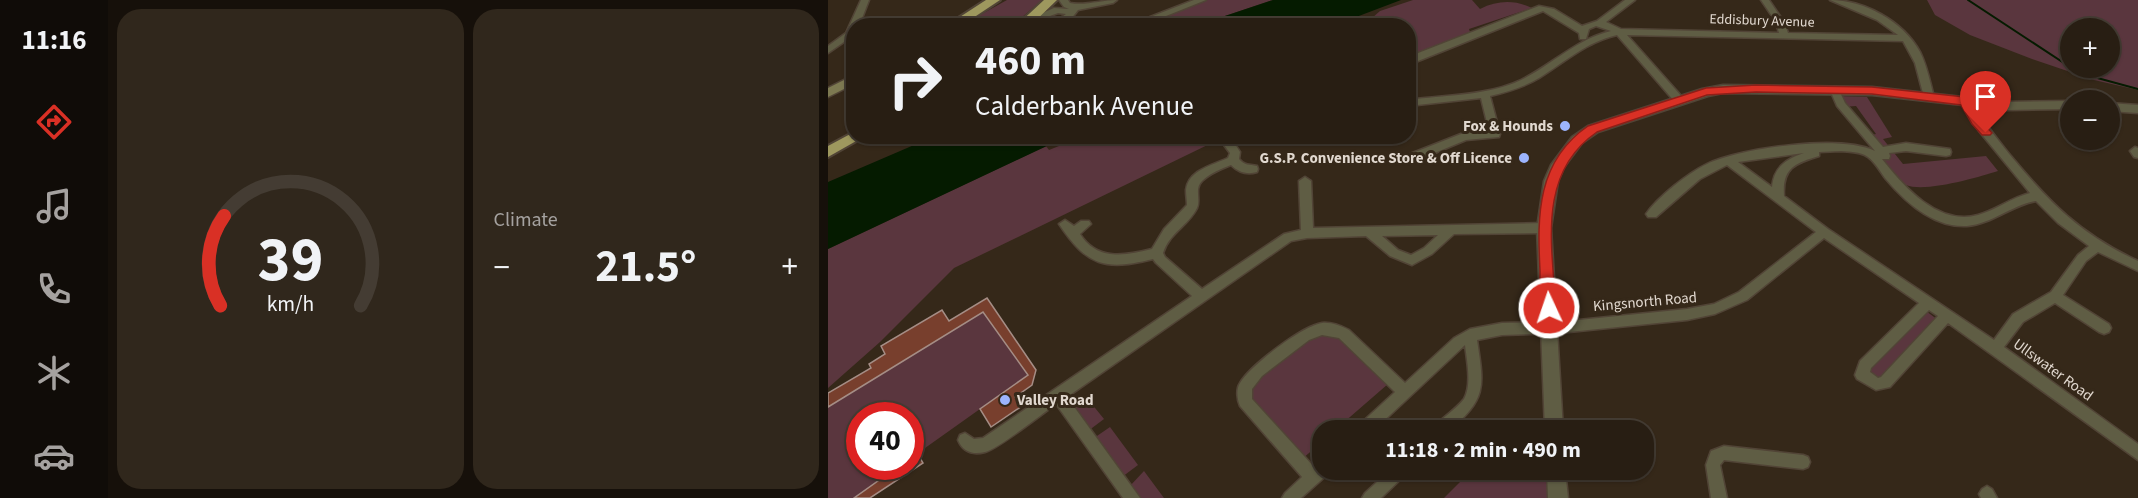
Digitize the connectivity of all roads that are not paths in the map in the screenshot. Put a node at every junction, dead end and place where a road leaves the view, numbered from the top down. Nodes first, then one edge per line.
1 (865, 0) edge
2 (1051, 0) edge
3 (1063, 0) edge
4 (1113, 0) edge
5 (1202, 0) edge
6 (1631, 0) edge
7 (1765, 0) edge
8 (1834, 0) edge
9 (990, 1) edge
10 (1073, 9) junction
11 (857, 18) edge
12 (963, 18) edge
13 (1031, 18) edge
14 (1038, 18) edge
15 (1066, 18) edge
16 (1153, 18) edge
17 (1600, 22) junction
18 (1583, 31) junction
19 (1619, 32) junction
20 (1785, 36) junction
21 (846, 37) edge
22 (1905, 38) junction
23 (1584, 42) junction
24 (828, 50) edge
25 (1416, 57) edge
26 (846, 83) edge
27 (1835, 90) junction
28 (828, 93) edge
29 (1485, 94) junction
30 (1929, 97) junction
31 (1679, 100) junction
32 (1416, 101) edge
33 (1965, 101) junction
34 (2060, 105) edge
35 (2120, 107) edge
36 (2138, 109) edge
37 (846, 142) edge
38 (1228, 144) edge
39 (1830, 149) junction
40 (828, 152) edge
41 (1946, 152) dead end
42 (1409, 159) dead end
43 (1233, 160) junction
44 (1728, 160) junction
45 (1253, 169) dead end
46 (1305, 181) dead end
47 (1778, 196) junction
48 (2039, 196) junction
49 (1652, 214) dead end
50 (1085, 224) dead end
51 (1544, 228) junction
52 (1450, 231) junction
53 (1369, 232) junction
54 (1824, 232) junction
55 (1307, 233) junction
56 (2096, 247) junction
57 (1157, 253) junction
58 (2138, 266) edge
59 (1201, 296) junction
60 (2055, 296) junction
61 (1928, 303) junction
62 (1947, 316) junction
63 (1550, 328) junction
64 (2104, 328) dead end
65 (1470, 336) junction
66 (1995, 348) junction
67 (1405, 392) junction
68 (1058, 396) junction
69 (1375, 420) edge
70 (1450, 420) edge
71 (1554, 420) edge
72 (965, 440) dead end
73 (2138, 453) edge
74 (1803, 462) dead end
75 (1312, 467) edge
76 (1312, 478) edge
77 (1389, 480) edge
78 (1557, 480) edge
79 (1132, 498) edge
80 (1290, 498) edge
81 (1370, 498) edge
82 (1558, 498) edge
83 (1719, 498) edge

1 - 11 street
2 - 13 highway
3 - 10 street
4 - 10 street
5 - 16 street
6 - 17 street
7 - 20 street
8 - 22 street
9 - 12 highway
10 - 14 street
10 - 15 street
17 - 18 street
17 - 19 street, Eddisbury Avenue
18 - 23 street
18 - 25 street
19 - 20 street, Eddisbury Avenue
19 - 23 street, Eddisbury Avenue
19 - 31 street, Eddisbury Avenue
20 - 22 street, Eddisbury Avenue
21 - 24 street
22 - 30 street
23 - 29 street, Eddisbury Avenue
26 - 28 main road
27 - 30 street
27 - 31 street
27 - 41 street
29 - 32 street, Eddisbury Avenue
29 - 42 street
30 - 33 street
31 - 51 street
33 - 34 street
33 - 48 street
35 - 36 street
37 - 40 highway
38 - 43 street
39 - 44 street
39 - 47 street
39 - 48 street
43 - 45 street
43 - 57 street
44 - 47 street, Ullswater Road
44 - 49 street
46 - 55 street
47 - 54 street, Ullswater Road
48 - 56 street
50 - 57 street
51 - 52 street
51 - 63 street
52 - 53 street
52 - 53 street
53 - 55 street
54 - 61 street, Ullswater Road
54 - 63 street, Kingsnorth Road
55 - 59 street
56 - 58 street
56 - 60 street
57 - 59 street
59 - 68 street
60 - 64 street
60 - 66 street
61 - 62 street, Ullswater Road
61 - 62 street
62 - 66 street, Ullswater Road
63 - 65 street, Kingsnorth Road
63 - 71 street
65 - 67 street
65 - 70 street
66 - 73 street, Ullswater Road
67 - 69 street
67 - 75 street
68 - 72 street
68 - 79 street
74 - 83 street
76 - 80 street
77 - 81 street
78 - 82 street

